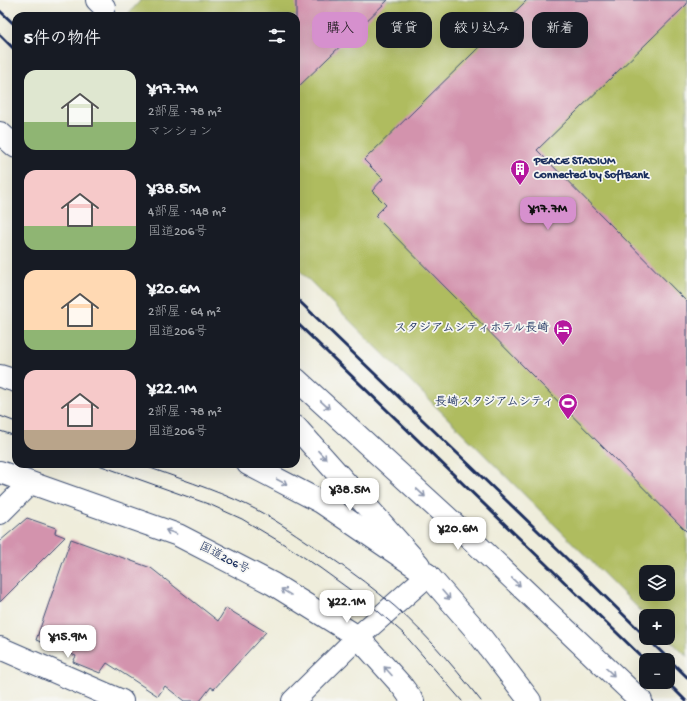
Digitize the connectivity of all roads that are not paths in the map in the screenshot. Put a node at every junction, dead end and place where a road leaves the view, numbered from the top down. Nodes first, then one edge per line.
1 (0, 133) edge
2 (12, 144) edge
3 (0, 376) edge
4 (12, 380) edge
5 (300, 383) edge
6 (300, 431) edge
7 (256, 468) edge
8 (0, 472) edge
9 (30, 482) junction
10 (0, 513) edge
11 (428, 576) junction
12 (358, 637) junction
13 (0, 648) edge
14 (122, 701) edge
15 (293, 701) edge
16 (413, 701) edge
17 (530, 701) edge
18 (640, 701) edge

1 - 2 main road
3 - 4 main road
5 -> 18 main road
6 -> 11 main road
7 -> 11 main road
8 - 9 main road, 国道206号
9 - 10 main road
12 -> 9 main road, 国道206号
11 - 12 main road
11 -> 17 main road
12 - 15 main road
16 -> 12 main road, 国道206号
13 - 14 main road

